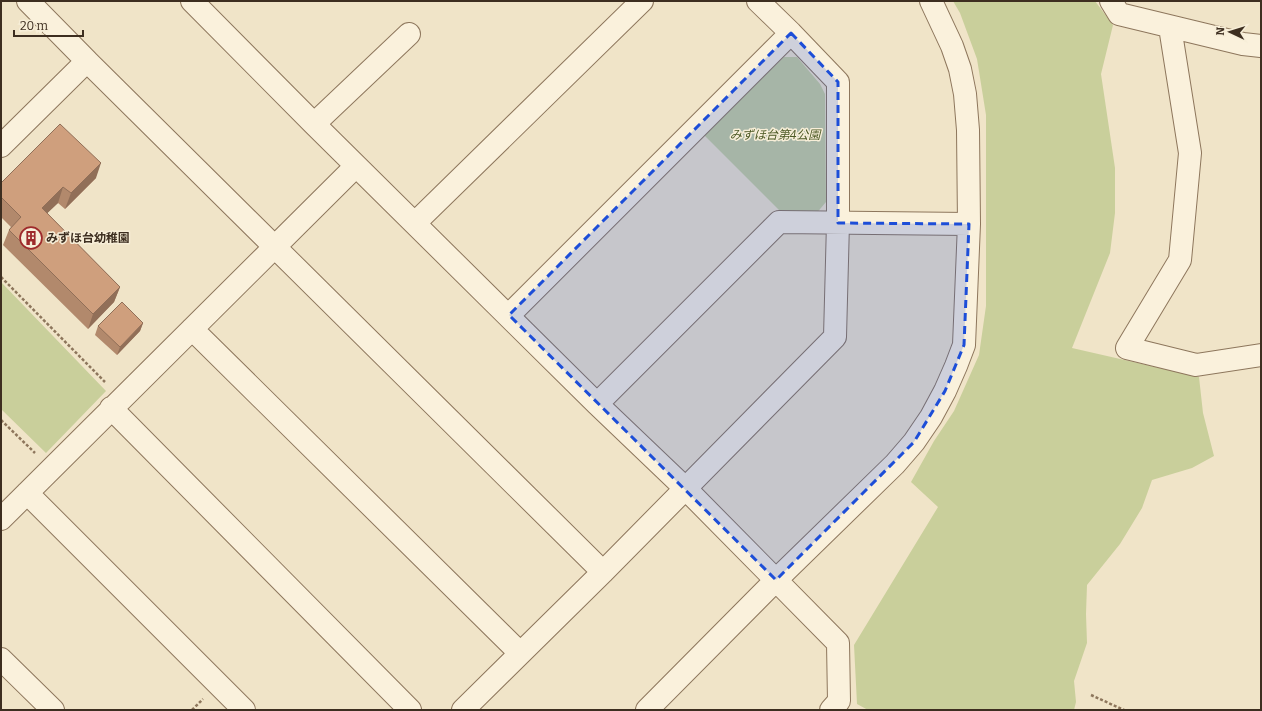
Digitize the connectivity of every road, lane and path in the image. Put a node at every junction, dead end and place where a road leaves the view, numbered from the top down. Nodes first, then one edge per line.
1 (28, 1) edge
2 (192, 1) edge
3 (642, 1) edge
4 (758, 1) edge
5 (931, 1) edge
6 (1111, 1) edge
7 (1170, 27) junction
8 (791, 33) junction
9 (409, 34) dead end
10 (1261, 46) edge
11 (87, 61) junction
12 (314, 124) junction
13 (2, 143) edge
14 (356, 166) junction
15 (415, 223) junction
16 (838, 223) junction
17 (969, 224) junction
18 (274, 248) junction
19 (1, 277) edge
20 (509, 315) junction
21 (192, 329) junction
22 (1261, 355) edge
23 (110, 398) junction
24 (597, 404) junction
25 (1, 420) edge
26 (38, 456) dead end
27 (686, 488) junction
28 (27, 493) junction
29 (1, 519) edge
30 (603, 572) junction
31 (776, 580) junction
32 (520, 653) junction
33 (1, 659) edge
34 (1091, 695) dead end
35 (53, 710) edge
36 (244, 710) edge
37 (410, 710) edge
38 (463, 710) edge
39 (647, 710) edge
40 (831, 710) edge
41 (1124, 710) edge

1 - 11 street
2 - 12 street
3 - 15 street
4 - 8 street
5 - 17 street
6 - 7 street
7 - 10 street
7 - 22 street
8 - 16 street
8 - 20 street
9 - 12 street
11 - 13 street
11 - 18 street
12 - 14 street
14 - 15 street
14 - 18 street
15 - 20 street
16 - 17 street
16 - 24 street
16 - 27 street
17 - 31 street
18 - 21 street
18 - 30 street
19 - 23 path
20 - 24 street
21 - 23 street
21 - 32 street
23 - 28 street
23 - 37 street
24 - 27 street
25 - 26 path
27 - 30 street
27 - 31 street
28 - 29 street
28 - 36 street
30 - 32 street
31 - 39 street
31 - 40 street
32 - 38 street
33 - 35 street
34 - 41 path

